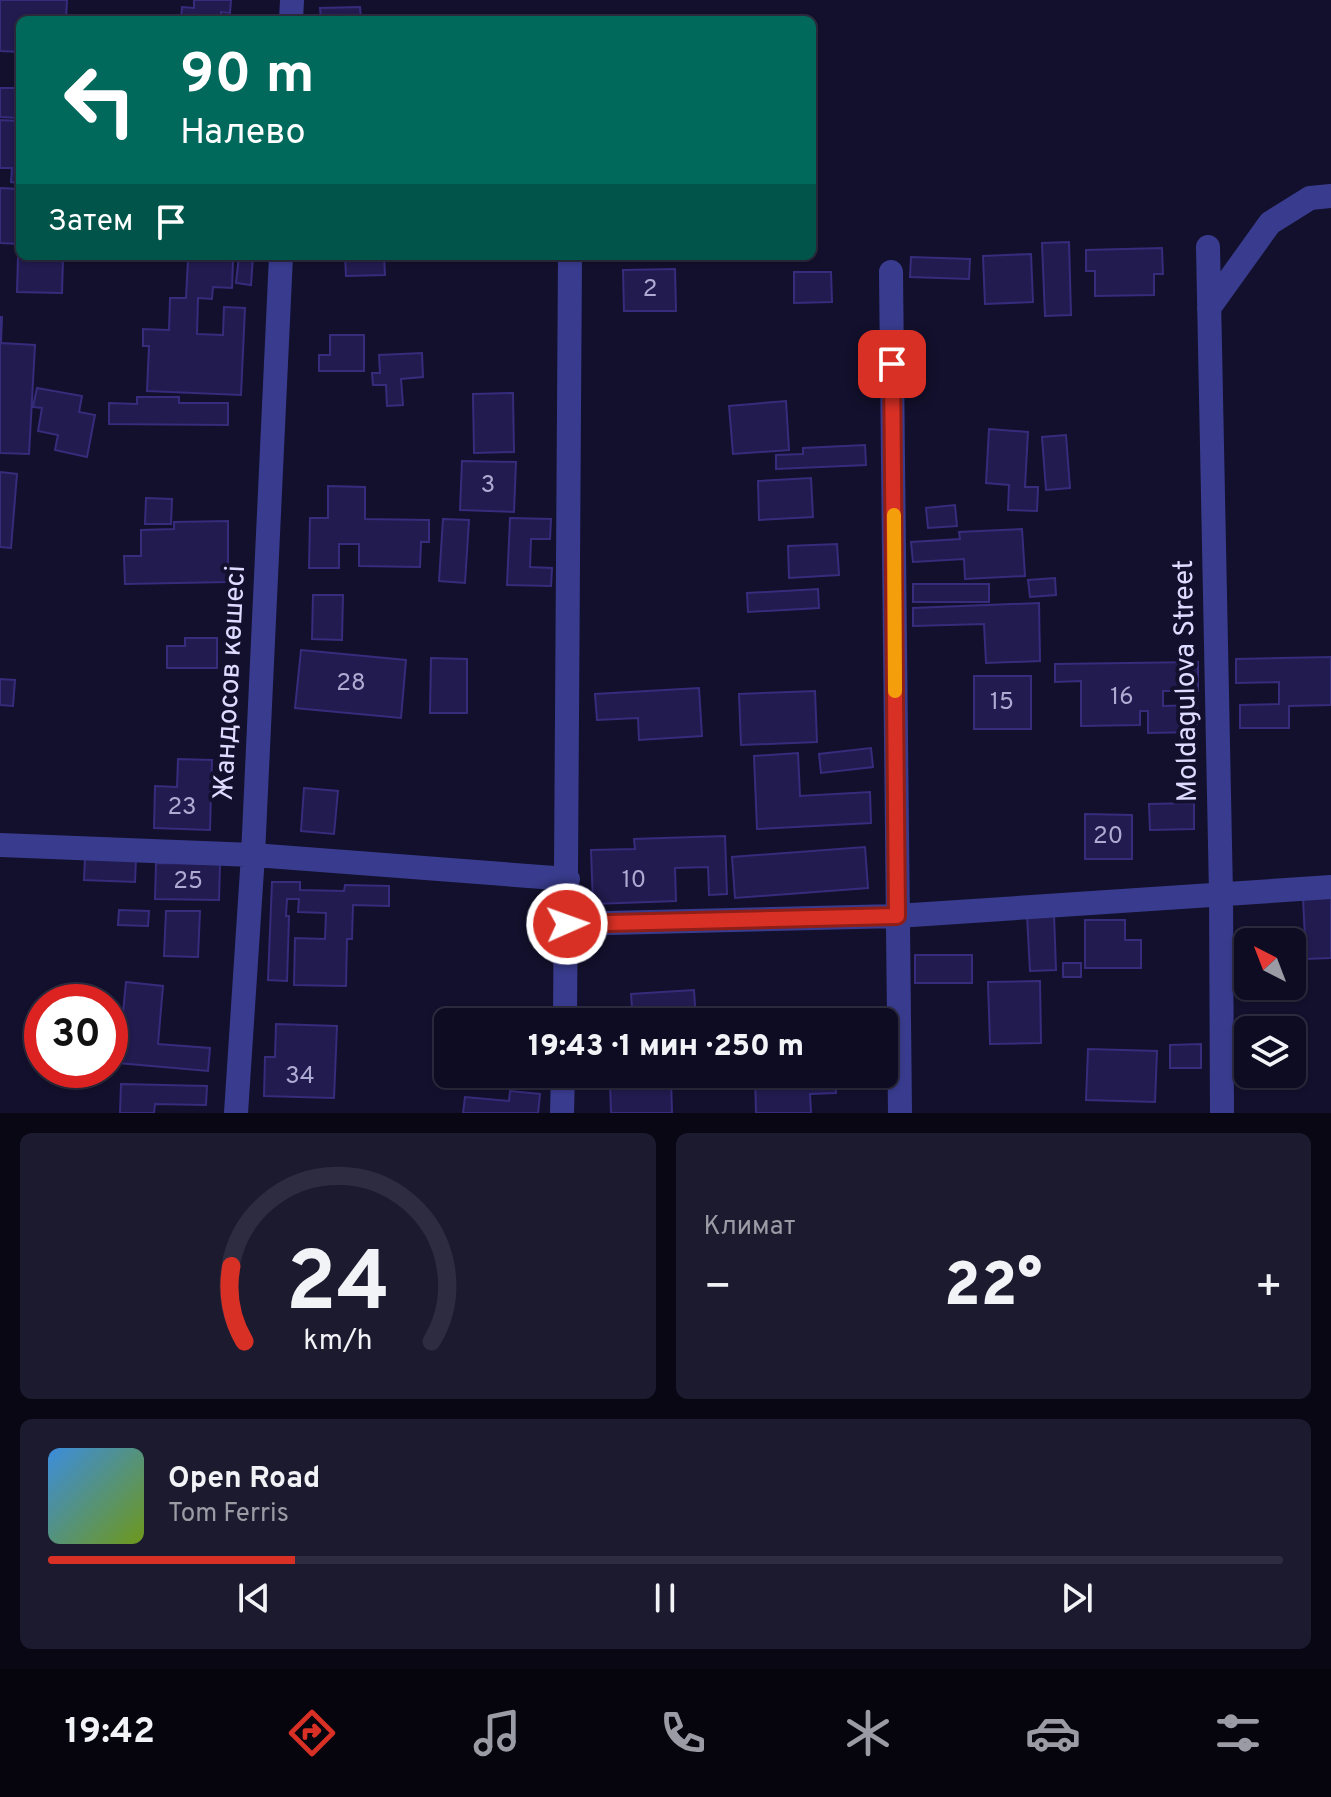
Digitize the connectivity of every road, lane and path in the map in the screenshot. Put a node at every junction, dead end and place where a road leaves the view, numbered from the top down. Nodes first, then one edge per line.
1 (1331, 196) edge
2 (1208, 247) dead end
3 (281, 260) edge
4 (570, 260) edge
5 (891, 272) dead end
6 (1209, 308) junction
7 (0, 845) edge
8 (253, 855) junction
9 (568, 879) junction
10 (1331, 887) edge
11 (1221, 894) junction
12 (897, 916) junction
13 (567, 924) junction
14 (565, 1008) edge
15 (563, 1088) edge
16 (236, 1113) edge
17 (562, 1113) edge
18 (900, 1113) edge
19 (1222, 1113) edge

1 - 6 street
2 - 6 street, Moldagulova Street
3 - 8 street, Жандосов көшесі
4 - 9 street
5 - 12 street
6 - 11 street, Moldagulova Street
7 - 8 street
8 - 9 street
8 - 16 street, Жандосов көшесі
9 - 13 street
10 - 11 street
11 - 12 street
11 - 19 street, Moldagulova Street
12 - 13 street
12 - 18 street
13 - 14 street
15 - 17 street

